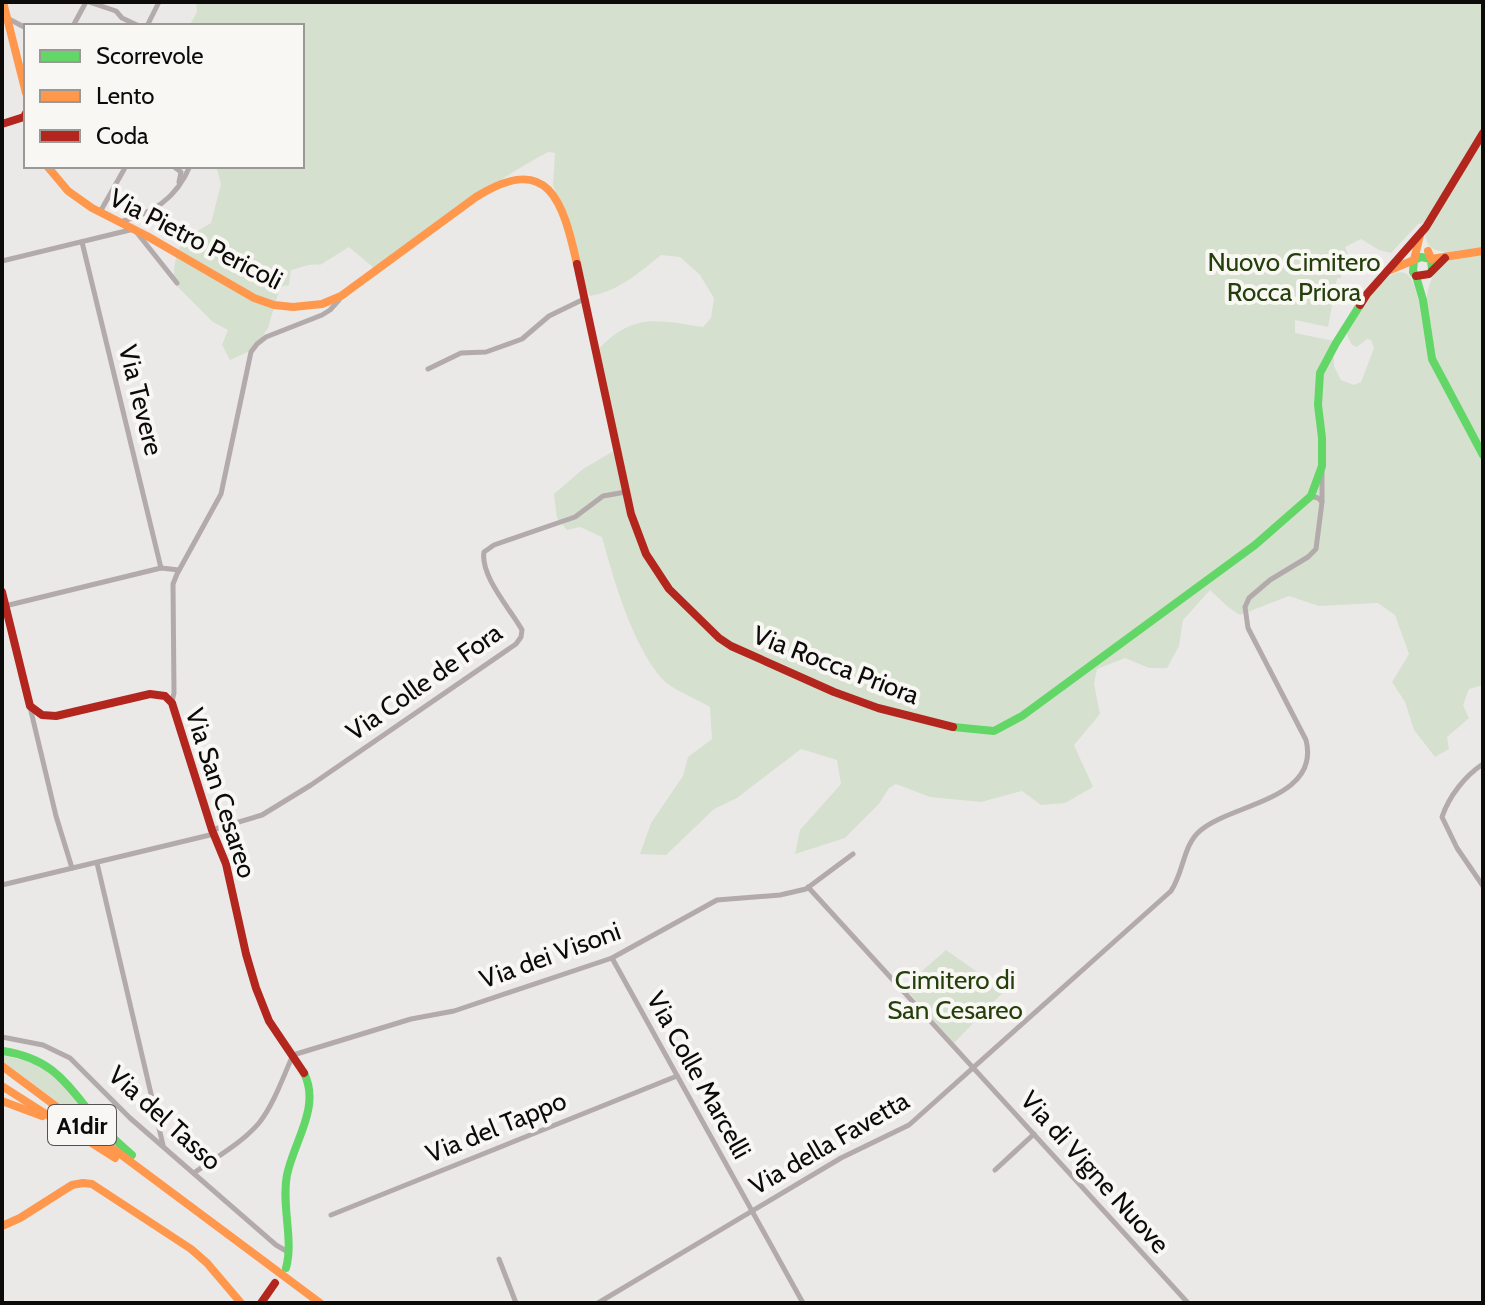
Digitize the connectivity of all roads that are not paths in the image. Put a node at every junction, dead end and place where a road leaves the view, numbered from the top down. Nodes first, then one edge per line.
1 (3, 2) edge
2 (87, 2) edge
3 (159, 2) edge
4 (7, 18) junction
5 (74, 24) edge
6 (135, 24) edge
7 (148, 24) edge
8 (24, 27) edge
9 (24, 85) edge
10 (24, 117) edge
11 (2, 124) edge
12 (1483, 133) edge
13 (125, 168) edge
14 (176, 168) edge
15 (189, 168) edge
16 (55, 170) edge
17 (177, 187) junction
18 (100, 212) junction
19 (119, 222) junction
20 (134, 229) junction
21 (1423, 230) junction
22 (82, 242) junction
23 (1483, 251) edge
24 (1430, 255) junction
25 (1446, 257) junction
26 (1414, 260) junction
27 (2, 261) edge
28 (1431, 272) junction
29 (1414, 274) junction
30 (1384, 276) junction
31 (177, 283) dead end
32 (342, 296) junction
33 (584, 299) junction
34 (1423, 300) junction
35 (428, 369) dead end
36 (1483, 455) edge
37 (1322, 466) junction
38 (626, 492) junction
39 (1311, 496) junction
40 (1322, 502) junction
41 (161, 568) junction
42 (179, 570) junction
43 (2, 592) edge
44 (4, 606) edge
45 (172, 703) junction
46 (30, 706) junction
47 (1483, 764) edge
48 (213, 832) junction
49 (853, 854) dead end
50 (97, 863) junction
51 (72, 868) junction
52 (2, 885) edge
53 (1483, 886) edge
54 (808, 887) junction
55 (612, 958) junction
56 (2, 1037) edge
57 (3, 1051) edge
58 (293, 1055) junction
59 (2, 1066) edge
60 (973, 1066) junction
61 (677, 1076) junction
62 (2, 1086) edge
63 (2, 1101) edge
64 (79, 1134) junction
65 (1034, 1134) junction
66 (163, 1145) junction
67 (995, 1170) dead end
68 (194, 1173) junction
69 (161, 1184) junction
70 (751, 1212) junction
71 (331, 1215) dead end
72 (2, 1226) edge
73 (289, 1253) junction
74 (499, 1259) dead end
75 (286, 1268) dead end
76 (275, 1283) dead end
77 (263, 1302) edge
78 (241, 1303) edge
79 (309, 1303) edge
80 (320, 1303) edge
81 (516, 1303) edge
82 (598, 1303) edge
83 (803, 1303) edge
84 (1188, 1303) edge

1 - 4 main road
2 - 5 street
2 - 6 street
3 - 7 street
4 - 8 street
4 - 9 main road
10 - 11 main road
12 - 21 main road
13 - 18 street
14 - 17 street
15 - 17 street
16 - 18 main road, Via Pietro Pericoli
17 - 19 street
18 - 19 main road, Via Pietro Pericoli
19 - 20 main road, Via Pietro Pericoli
20 - 22 street
20 - 31 street
20 - 32 main road, Via Pietro Pericoli
21 - 24 main road
21 - 26 main road
21 - 30 main road, Via Rocca Priora
22 - 27 street
22 - 41 street, Via Tevere
23 - 25 main road
24 - 25 main road
24 - 26 main road
24 - 28 main road
25 - 28 main road
26 - 29 main road
26 - 30 main road
28 - 29 main road
28 - 34 main road
29 - 30 main road
29 - 34 main road
30 - 37 main road, Via Rocca Priora
32 - 33 main road, Via Rocca Priora
32 - 42 street
33 - 35 street
33 - 38 main road, Via Rocca Priora
34 - 36 main road
37 - 39 main road, Via Rocca Priora
37 - 40 street
38 - 39 main road, Via Rocca Priora
38 - 48 street, Via Colle de Fora
39 - 40 street
40 - 60 street, Via della Favetta
41 - 42 street
41 - 44 street
42 - 45 street
43 - 44 main road
44 - 46 main road
45 - 46 main road, Via San Cesareo
45 - 48 main road, Via San Cesareo
46 - 51 street
47 - 53 street
48 - 50 street
48 - 58 main road, Via San Cesareo
49 - 54 street, Via dei Visoni
50 - 51 street
50 - 66 street
51 - 52 street
54 - 55 street, Via dei Visoni
54 - 60 street, Via di Vigne Nuove
55 - 58 street, Via dei Visoni
55 - 61 street, Via Colle Marcelli
56 - 66 street, Via del Tasso
57 - 69 main road
58 - 68 street
58 - 73 main road, Via San Cesareo
59 - 69 main road, A1dir
60 - 65 street, Via di Vigne Nuove
60 - 70 street, Via della Favetta
61 - 70 street, Via Colle Marcelli
61 - 71 street, Via del Tappo
62 - 64 main road, A1dir
63 - 64 main road
64 - 79 main road, A1dir
65 - 67 street
65 - 84 street, Via di Vigne Nuove
66 - 68 street, Via del Tasso
68 - 73 street, Via del Tasso
69 - 80 main road, A1dir
70 - 82 street, Via della Favetta
70 - 83 street, Via Colle Marcelli
72 - 78 main road
73 - 75 main road, Via San Cesareo
74 - 81 street
76 - 77 main road

